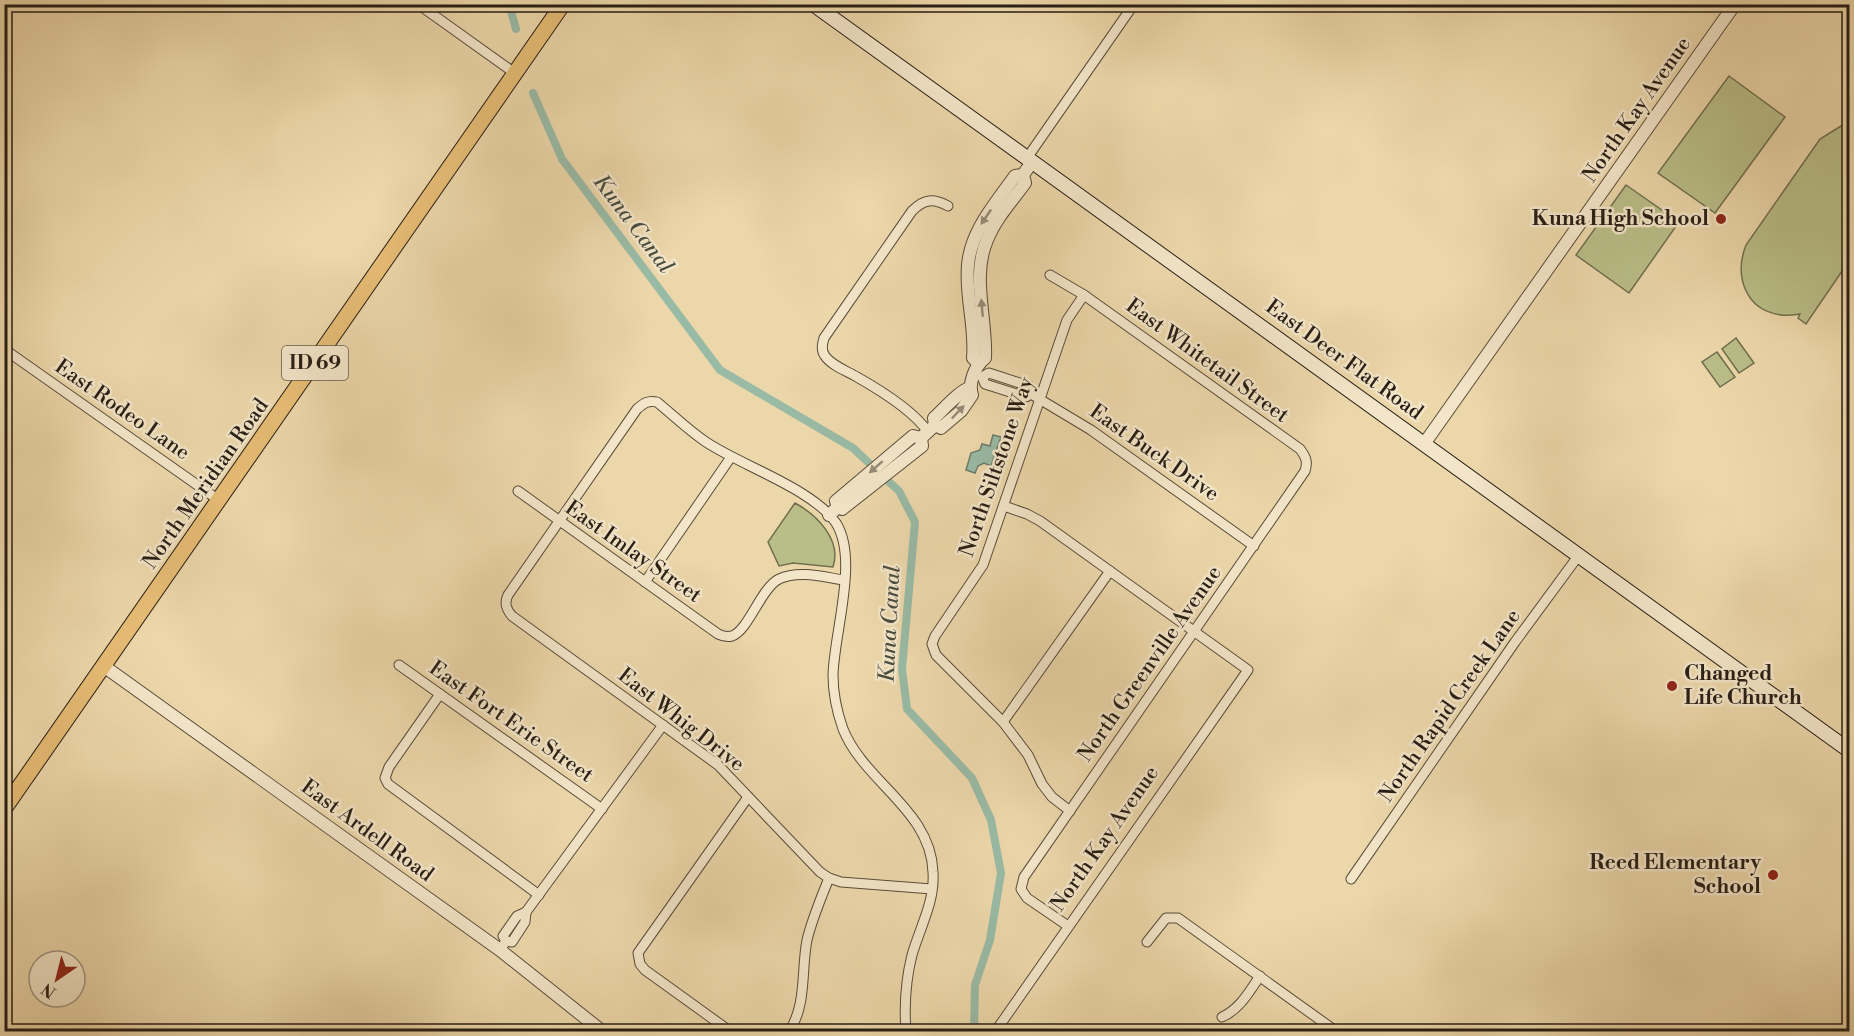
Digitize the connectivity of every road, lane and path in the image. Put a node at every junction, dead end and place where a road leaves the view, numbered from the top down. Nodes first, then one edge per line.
1 (418, 4) edge
2 (563, 4) edge
3 (813, 4) edge
4 (1134, 4) edge
5 (1736, 4) edge
6 (832, 10) edge
7 (516, 74) junction
8 (1029, 160) junction
9 (948, 206) dead end
10 (1050, 276) dead end
11 (1084, 295) junction
12 (4, 349) edge
13 (978, 371) junction
14 (1041, 398) junction
15 (928, 432) junction
16 (1424, 444) junction
17 (731, 457) junction
18 (1306, 460) joint
19 (518, 491) dead end
20 (220, 501) junction
21 (1004, 506) junction
22 (833, 511) junction
23 (559, 521) junction
24 (1254, 546) junction
25 (1579, 555) junction
26 (1110, 571) junction
27 (844, 580) junction
28 (645, 582) junction
29 (1194, 632) junction
30 (399, 665) dead end
31 (105, 667) junction
32 (440, 694) junction
33 (1003, 722) junction
34 (663, 725) junction
35 (1850, 751) edge
36 (748, 797) junction
37 (4, 809) edge
38 (602, 809) junction
39 (1070, 811) junction
40 (829, 878) junction
41 (1352, 879) dead end
42 (932, 889) junction
43 (538, 895) junction
44 (1068, 927) junction
45 (1147, 942) dead end
46 (503, 946) junction
47 (1260, 976) junction
48 (1222, 1017) dead end
49 (603, 1032) edge
50 (731, 1032) edge
51 (789, 1032) edge
52 (906, 1032) edge
53 (995, 1032) edge
54 (1337, 1032) edge

1 - 7 street
2 - 7 main road, North Meridian Road / ID 69
3 - 6 main road, East Deer Flat Road
4 - 8 street
5 - 16 street, North Kay Avenue
6 - 8 main road, East Deer Flat Road
7 - 20 main road, North Meridian Road / ID 69
8 - 13 street
8 - 16 main road, East Deer Flat Road
9 - 15 street
10 - 11 street, East Whitetail Street
11 - 14 street, North Siltstone Way
11 - 18 street, East Whitetail Street
12 - 20 street, East Rodeo Lane
13 - 14 street, East Buck Drive
13 - 15 street
14 - 21 street, North Siltstone Way
14 - 24 street, East Buck Drive
15 - 22 street
16 - 25 main road, East Deer Flat Road
17 - 22 street
17 - 23 street
17 - 28 street
18 - 24 street, North Greenville Avenue
19 - 23 street, East Imlay Street
20 - 31 main road, North Meridian Road / ID 69
21 - 26 street
21 - 33 street, North Siltstone Way
22 - 27 street
23 - 28 street, East Imlay Street
23 - 34 street, East Whig Drive
24 - 29 street, North Greenville Avenue
25 - 35 main road, East Deer Flat Road
25 - 41 street, North Rapid Creek Lane
26 - 29 street
26 - 33 street
27 - 28 street, East Imlay Street
27 - 42 street
29 - 39 street, North Greenville Avenue
29 - 44 street, North Kay Avenue
30 - 32 street, East Fort Erie Street
31 - 37 main road, North Meridian Road / ID 69
31 - 46 street, East Ardell Road
32 - 38 street, East Fort Erie Street
32 - 43 street
33 - 39 street
34 - 36 street, East Whig Drive
34 - 38 street
36 - 40 street, East Whig Drive
36 - 50 street
38 - 43 street
39 - 44 street, North Greenville Avenue
40 - 42 street
40 - 51 street
42 - 52 street
43 - 46 street
44 - 53 street, North Kay Avenue
45 - 47 street
46 - 49 street, East Ardell Road
47 - 48 street
47 - 54 street

